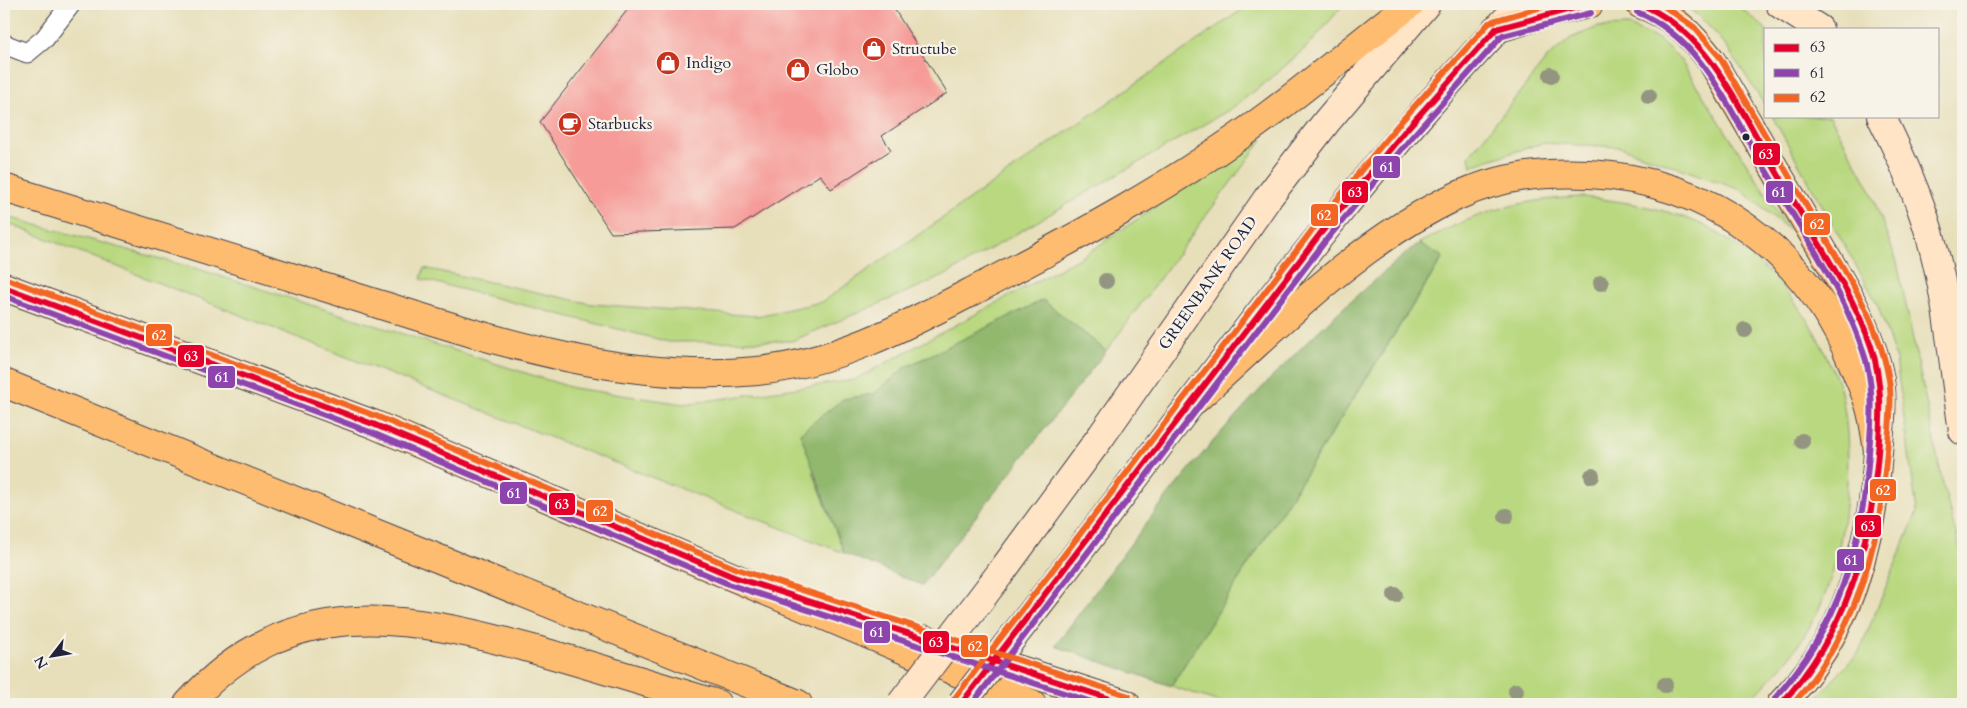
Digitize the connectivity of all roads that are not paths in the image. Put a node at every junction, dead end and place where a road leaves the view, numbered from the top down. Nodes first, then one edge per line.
1 (71, 4) edge
2 (1410, 4) edge
3 (1426, 4) edge
4 (1521, 4) edge
5 (1589, 4) edge
6 (1640, 4) edge
7 (1780, 4) edge
8 (1806, 4) edge
9 (1817, 28) edge
10 (1823, 28) edge
11 (1496, 29) junction
12 (4, 44) edge
13 (1882, 118) edge
14 (4, 188) edge
15 (4, 287) edge
16 (4, 384) edge
17 (1196, 399) junction
18 (1963, 431) edge
19 (1878, 451) junction
20 (734, 577) junction
21 (188, 704) edge
22 (717, 704) edge
23 (798, 704) edge
24 (901, 704) edge
25 (961, 704) edge
26 (1032, 704) edge
27 (1126, 704) edge
28 (1781, 704) edge

1 - 12 lane
2 - 14 highway
3 - 24 main road, GREENBANK ROAD, bridge
4 - 11 main road
5 - 11 highway
6 - 19 highway
7 - 9 main road
8 - 10 main road
11 - 17 main road
13 - 18 main road
15 - 20 highway
16 - 23 highway
17 - 19 highway
17 - 25 main road, bridge
19 - 28 highway
20 - 26 highway
20 - 27 highway
21 - 22 highway

